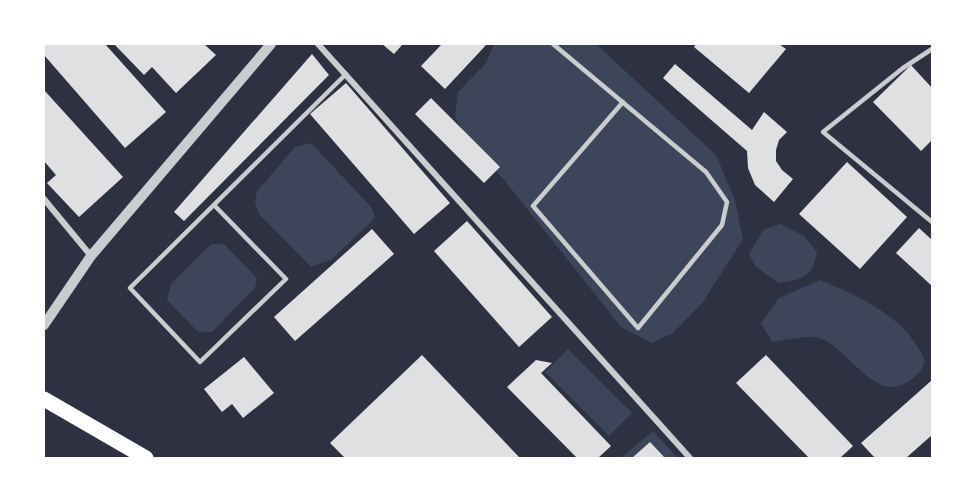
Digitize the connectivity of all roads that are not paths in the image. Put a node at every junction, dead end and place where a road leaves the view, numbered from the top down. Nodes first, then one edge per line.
1 (271, 44) edge
2 (318, 44) edge
3 (553, 44) edge
4 (933, 49) edge
5 (346, 74) junction
6 (623, 102) junction
7 (44, 199) edge
8 (214, 205) junction
9 (933, 222) edge
10 (91, 255) junction
11 (44, 325) edge
12 (44, 399) edge
13 (146, 459) edge
14 (690, 459) edge

1 - 10 street
2 - 5 street
3 - 6 lane
4 - 9 lane
5 - 8 lane
5 - 14 street
6 - 6 lane
7 - 10 street
8 - 8 lane
10 - 11 street
12 - 13 main road

